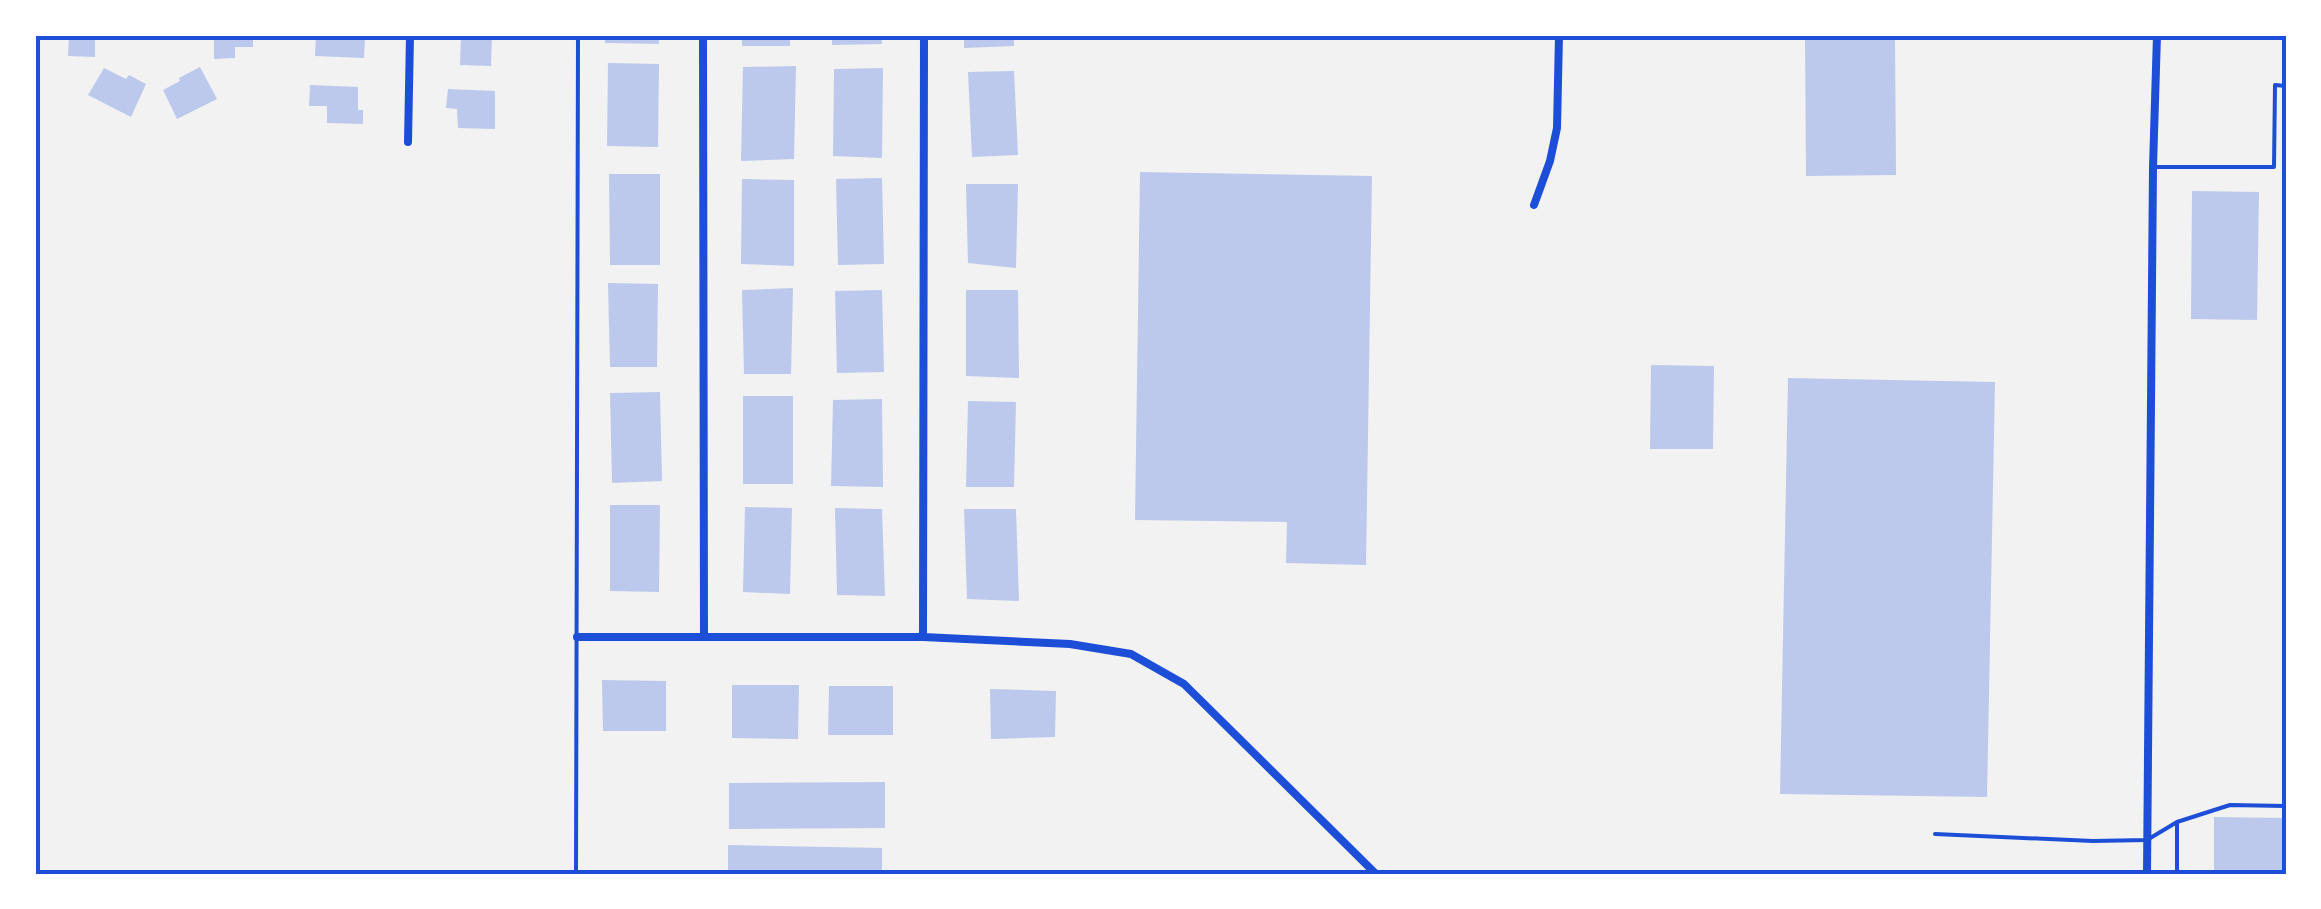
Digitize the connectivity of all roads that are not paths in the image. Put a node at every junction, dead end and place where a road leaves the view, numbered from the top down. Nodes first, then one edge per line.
1 (410, 35) edge
2 (578, 35) edge
3 (703, 35) edge
4 (924, 35) edge
5 (1559, 35) edge
6 (2156, 35) edge
7 (2286, 86) edge
8 (408, 142) dead end
9 (2153, 166) junction
10 (1534, 205) dead end
11 (704, 636) junction
12 (576, 637) junction
13 (923, 638) junction
14 (2286, 806) edge
15 (2178, 822) junction
16 (1935, 834) dead end
17 (2147, 840) junction
18 (576, 874) edge
19 (1376, 874) edge
20 (2147, 874) edge
21 (2178, 874) edge

1 - 8 street
2 - 12 lane
3 - 11 street
4 - 13 street
5 - 10 street
6 - 9 street
7 - 9 lane
9 - 17 street
11 - 12 street
11 - 13 street
12 - 18 lane
13 - 19 street
14 - 15 lane
15 - 17 lane
15 - 21 lane
16 - 17 lane
17 - 20 street

